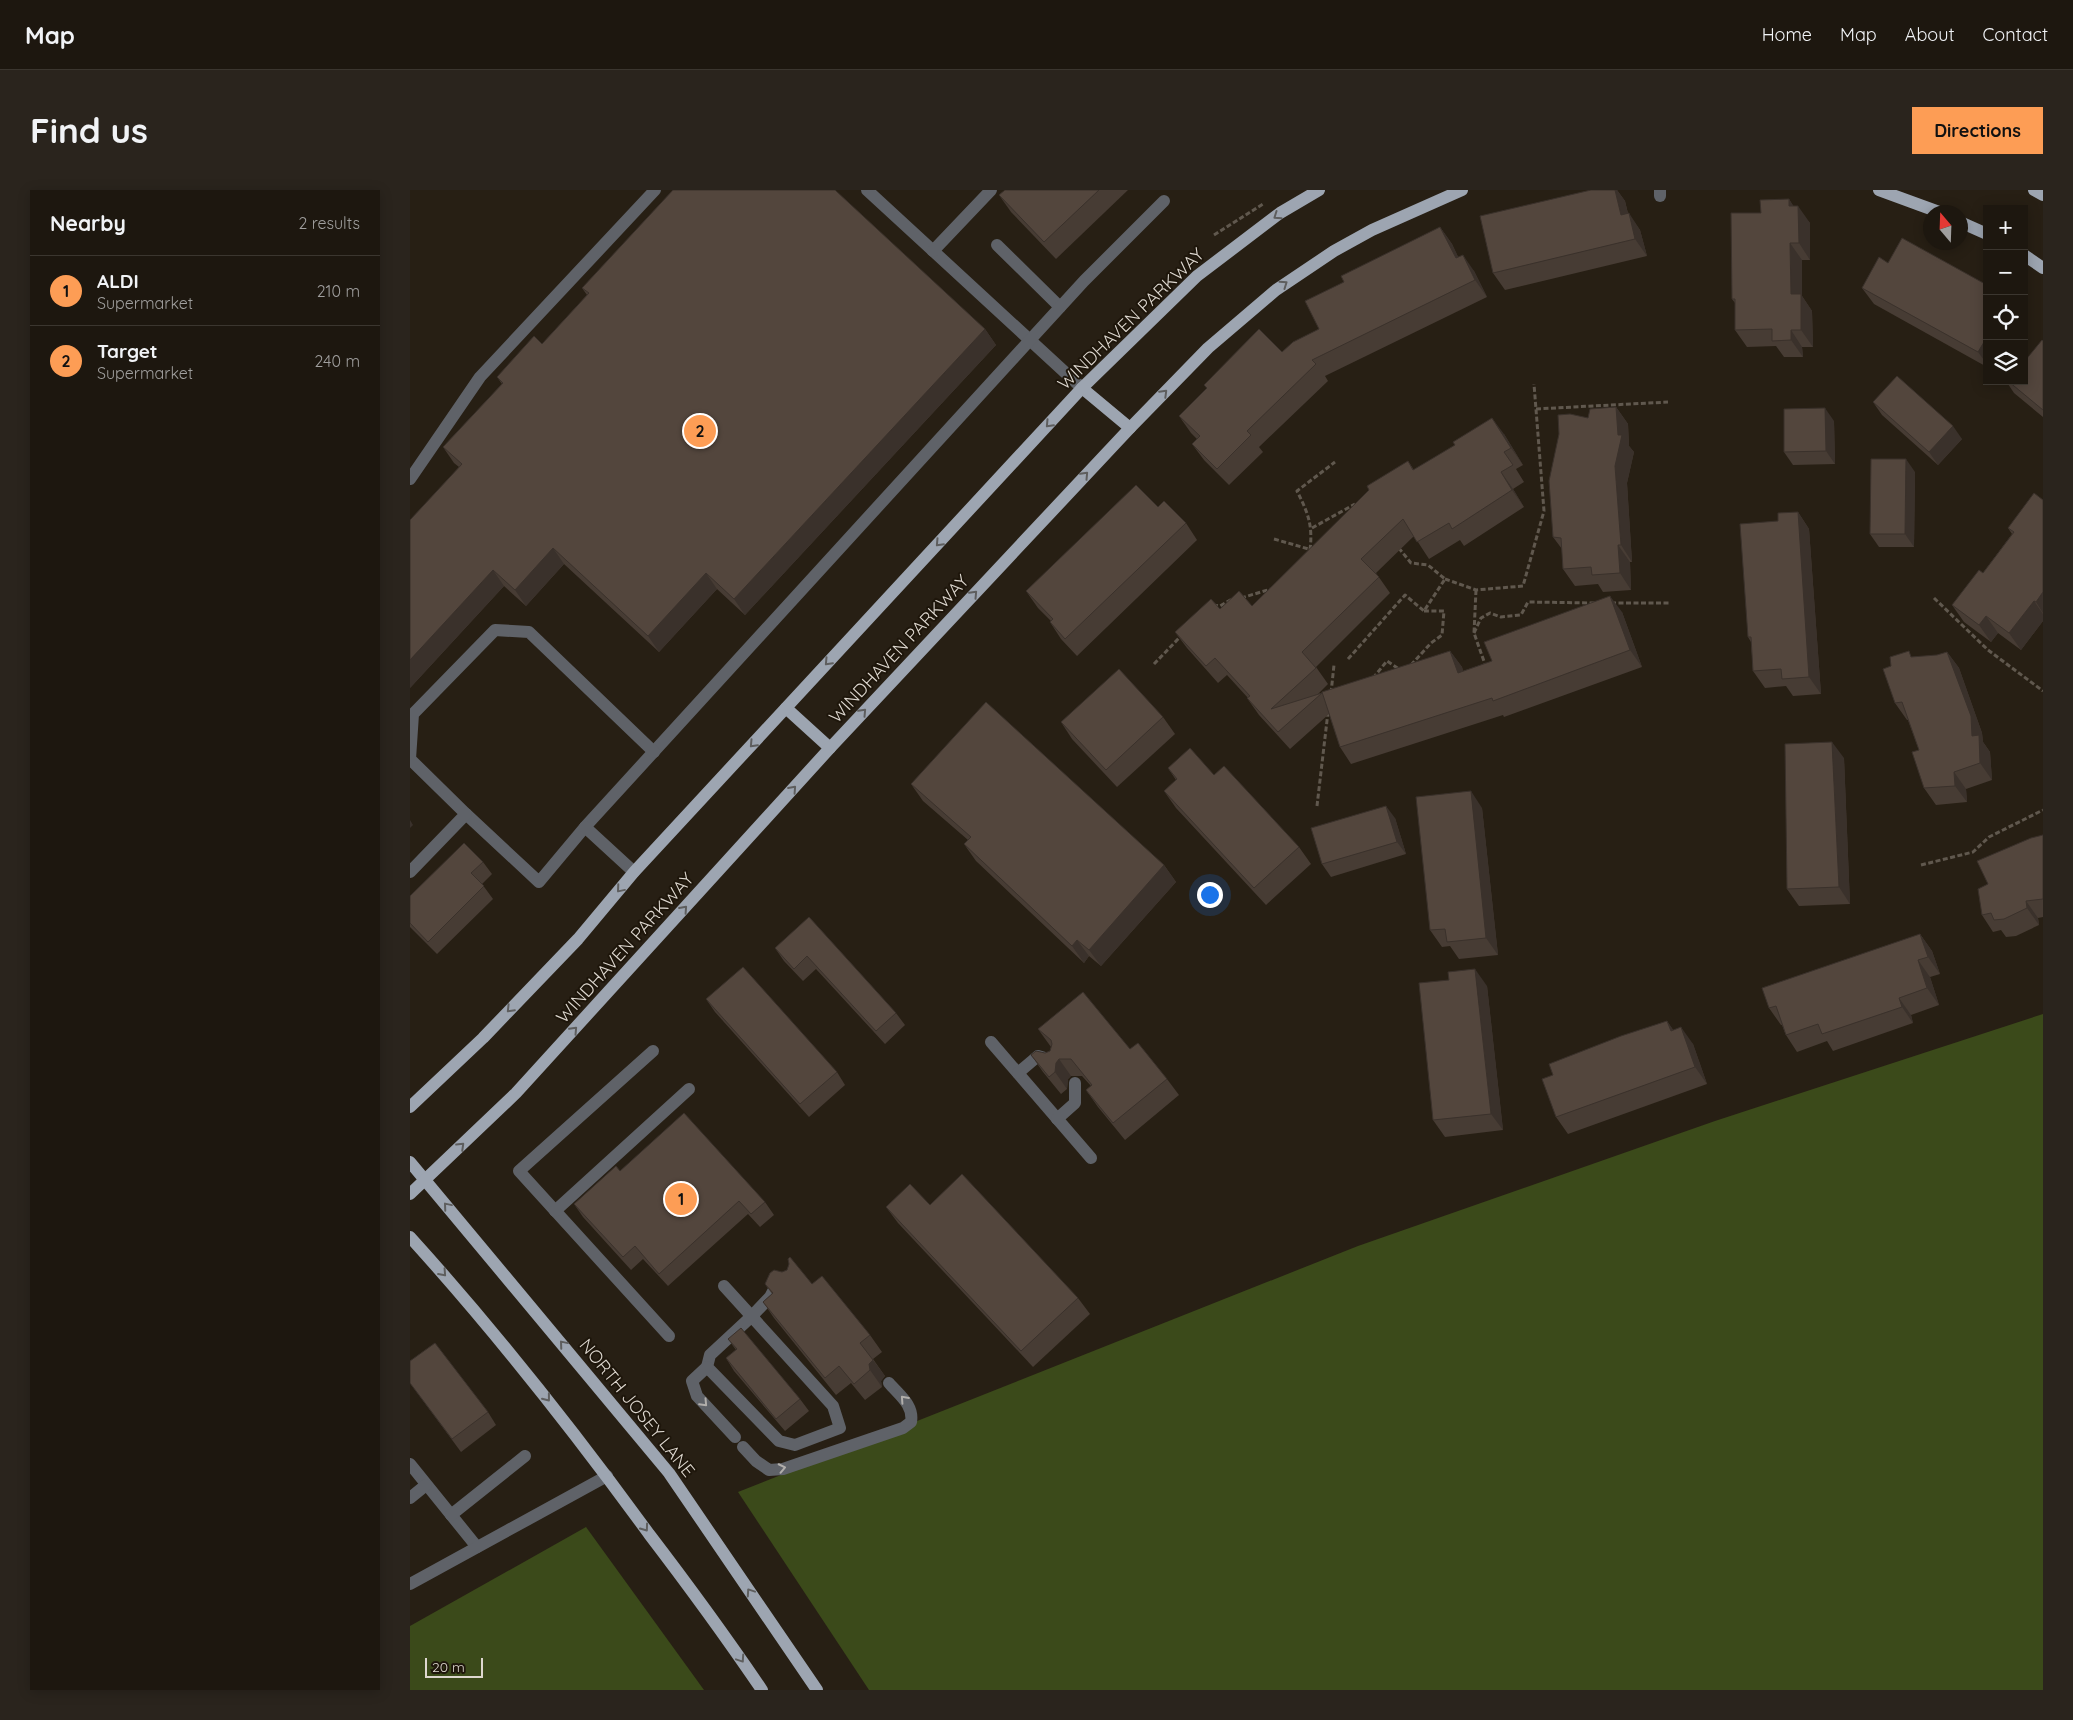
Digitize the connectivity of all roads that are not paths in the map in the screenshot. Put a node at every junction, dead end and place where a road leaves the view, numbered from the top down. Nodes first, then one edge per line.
1 (655, 190) edge
2 (867, 190) edge
3 (991, 190) edge
4 (1319, 190) edge
5 (1462, 190) edge
6 (1879, 190) edge
7 (2034, 190) edge
8 (2043, 195) edge
9 (1164, 201) dead end
10 (1923, 206) edge
11 (1968, 226) edge
12 (1983, 232) edge
13 (997, 245) dead end
14 (933, 251) junction
15 (2028, 259) edge
16 (2043, 268) edge
17 (1060, 307) junction
18 (1030, 340) junction
19 (1082, 388) junction
20 (1130, 428) junction
21 (412, 470) edge
22 (786, 708) junction
23 (830, 748) junction
24 (654, 752) junction
25 (466, 814) junction
26 (585, 828) junction
27 (410, 872) edge
28 (634, 872) junction
29 (991, 1042) dead end
30 (653, 1051) dead end
31 (1056, 1062) edge
32 (1018, 1073) junction
33 (1075, 1082) edge
34 (689, 1089) dead end
35 (410, 1106) edge
36 (1058, 1119) junction
37 (1091, 1158) dead end
38 (410, 1162) edge
39 (426, 1180) junction
40 (410, 1194) edge
41 (555, 1211) junction
42 (410, 1237) edge
43 (793, 1281) edge
44 (724, 1286) dead end
45 (752, 1316) junction
46 (669, 1336) dead end
47 (707, 1367) junction
48 (888, 1383) dead end
49 (524, 1456) dead end
50 (410, 1464) edge
51 (607, 1476) junction
52 (426, 1485) junction
53 (410, 1498) edge
54 (451, 1515) junction
55 (477, 1548) junction
56 (410, 1584) edge
57 (762, 1690) edge
58 (817, 1690) edge

1 - 21 lane
2 - 14 lane
3 - 14 lane
4 -> 19 main road, WINDHAVEN PARKWAY
20 -> 5 main road, WINDHAVEN PARKWAY
6 - 10 main road
7 - 8 main road
9 - 17 lane
11 - 12 main road
13 - 17 lane
14 - 18 lane
15 - 16 main road
17 - 18 lane
18 - 19 lane
18 - 24 lane
19 - 20 main road
19 -> 22 main road, WINDHAVEN PARKWAY
23 -> 20 main road, WINDHAVEN PARKWAY
22 - 23 main road
22 -> 28 main road, WINDHAVEN PARKWAY
39 -> 23 main road, WINDHAVEN PARKWAY
24 - 25 lane
24 - 26 lane
25 - 26 lane
25 - 27 lane
26 - 28 lane
28 -> 35 main road, WINDHAVEN PARKWAY
29 - 32 lane
30 - 41 lane
31 - 32 lane
32 - 36 lane
33 - 36 lane
34 - 41 lane
36 - 37 lane
38 - 39 main road, NORTH JOSEY LANE
39 - 40 main road, WINDHAVEN PARKWAY
58 -> 39 main road, NORTH JOSEY LANE
41 - 46 lane
42 -> 51 main road
43 - 45 lane
44 - 45 lane
45 - 47 lane
45 - 47 lane
47 -> 48 lane
49 - 54 lane
50 - 52 lane
51 - 55 lane
51 -> 57 main road
52 - 53 lane
52 - 54 lane
54 - 55 lane
55 - 56 lane

